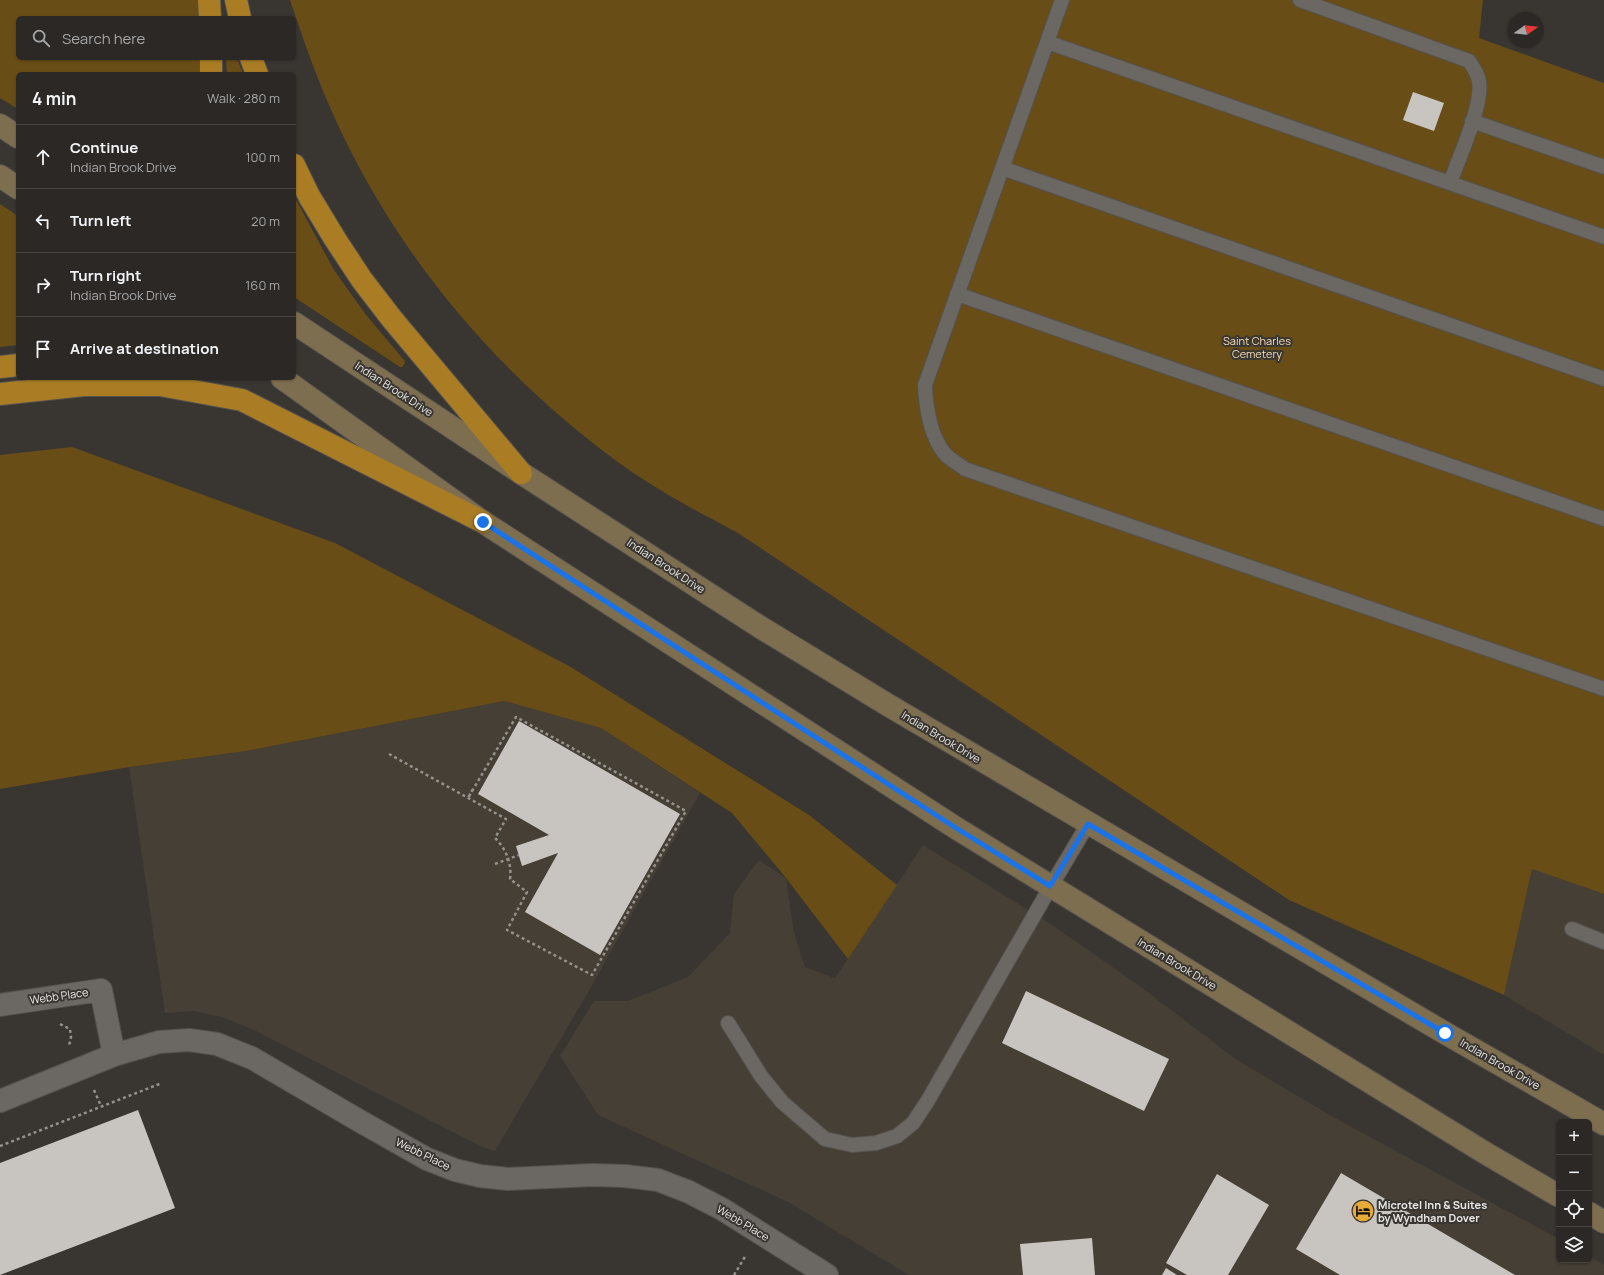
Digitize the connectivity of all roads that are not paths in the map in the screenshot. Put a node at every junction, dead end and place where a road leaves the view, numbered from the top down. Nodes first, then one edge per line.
1 (209, 0) edge
2 (236, 0) edge
3 (1062, 0) edge
4 (1300, 0) edge
5 (210, 16) edge
6 (240, 16) edge
7 (1047, 42) junction
8 (211, 60) edge
9 (252, 60) edge
10 (211, 72) edge
11 (256, 72) edge
12 (1472, 121) junction
13 (0, 125) edge
14 (16, 136) edge
15 (1604, 167) edge
16 (1002, 168) junction
17 (296, 169) edge
18 (0, 176) edge
19 (1450, 183) junction
20 (16, 187) edge
21 (1604, 237) edge
22 (957, 294) junction
23 (296, 324) edge
24 (16, 365) edge
25 (0, 367) edge
26 (1604, 379) edge
27 (285, 380) edge
28 (0, 394) edge
29 (521, 473) junction
30 (1604, 519) edge
31 (483, 522) junction
32 (1604, 689) edge
33 (1088, 824) junction
34 (1050, 886) junction
35 (1572, 929) dead end
36 (1604, 942) edge
37 (0, 1005) edge
38 (728, 1023) dead end
39 (114, 1055) junction
40 (0, 1101) edge
41 (1604, 1124) edge
42 (1556, 1194) edge
43 (1592, 1215) edge
44 (1604, 1222) edge
45 (827, 1275) edge

1 - 5 highway
2 - 6 highway
3 - 7 lane
4 - 12 lane
7 - 16 lane
7 - 19 lane
8 - 10 highway
9 - 11 highway
12 - 15 lane
12 - 19 lane
13 - 14 main road
16 - 22 lane
16 - 26 lane
17 - 29 highway
18 - 20 main road
19 - 21 lane
22 - 30 lane
22 - 32 lane
23 - 29 main road, Indian Brook Drive
24 - 25 highway
27 - 31 main road, Indian Brook Drive
28 - 31 highway
29 - 33 main road, Indian Brook Drive
31 - 34 main road, Indian Brook Drive
33 - 34 lane
33 - 41 main road, Indian Brook Drive
34 - 38 lane
34 - 42 main road, Indian Brook Drive
35 - 36 lane
37 - 39 street, Webb Place
39 - 40 street, Webb Place
39 - 45 street, Webb Place
43 - 44 main road

